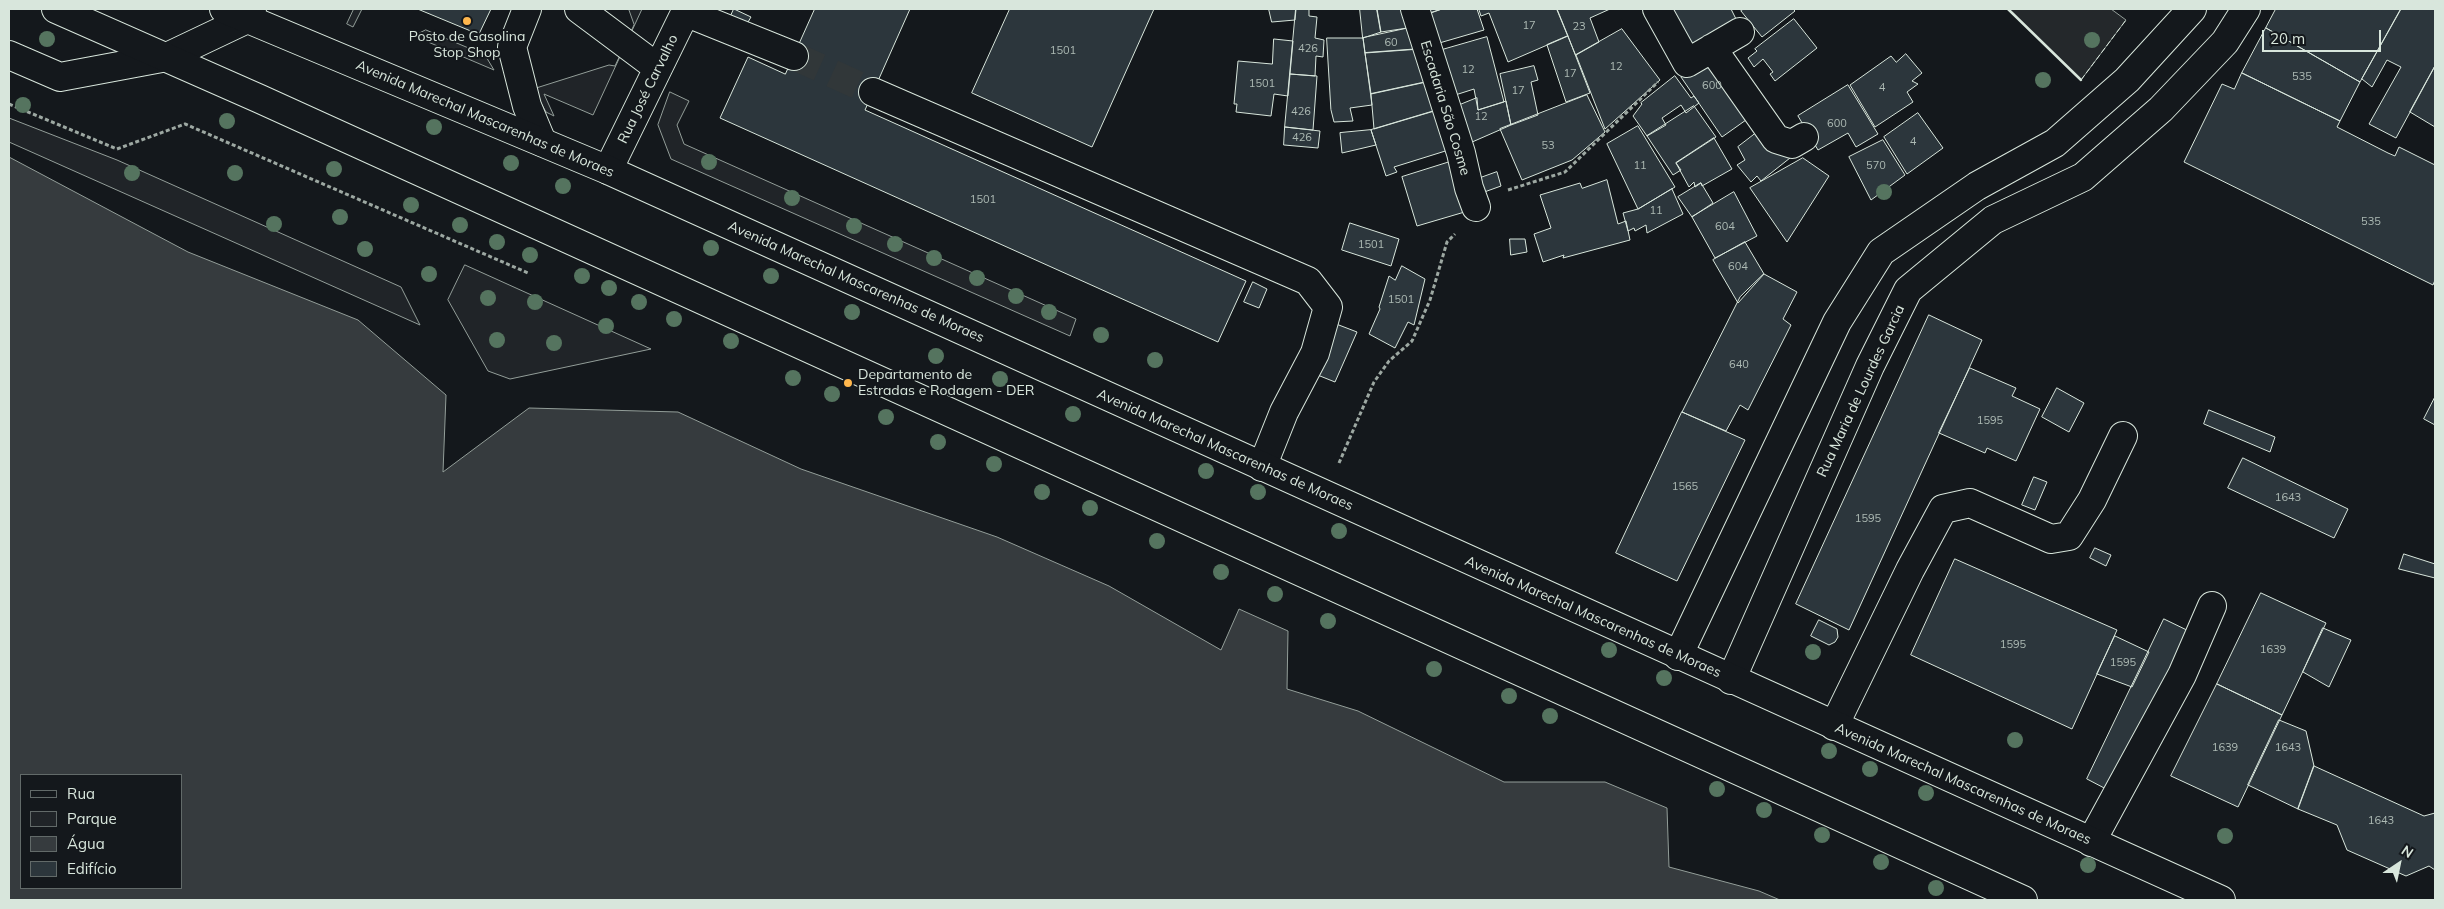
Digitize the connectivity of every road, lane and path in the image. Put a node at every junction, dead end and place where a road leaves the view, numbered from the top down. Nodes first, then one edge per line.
1 (56, 9) edge
2 (527, 9) edge
3 (579, 9) edge
4 (1415, 9) edge
5 (1657, 9) edge
6 (2192, 9) edge
7 (2246, 9) edge
8 (686, 11) edge
9 (241, 12) edge
10 (1740, 32) dead end
11 (1712, 48) junction
12 (9, 55) edge
13 (794, 56) tunnel mouth
14 (167, 57) junction
15 (1687, 63) junction
16 (658, 68) junction
17 (873, 92) tunnel mouth
18 (9, 104) edge
19 (1804, 137) dead end
20 (542, 142) junction
21 (608, 170) junction
22 (1476, 207) junction
23 (528, 274) dead end
24 (2123, 436) dead end
25 (1262, 467) junction
26 (1326, 496) junction
27 (2212, 606) dead end
28 (1678, 656) junction
29 (1731, 680) junction
30 (1834, 726) junction
31 (2091, 842) junction
32 (2023, 900) edge
33 (2222, 900) edge

1 - 14 main road
2 - 20 main road
3 - 16 main road
4 - 22 main road, Escadaria São Cosme
5 - 15 main road
6 - 28 main road
7 - 29 main road, Rua Maria de Lourdes Garcia
8 - 13 main road
8 - 16 main road, Rua José Carvalho
9 - 14 main road
9 - 20 main road, Avenida Marechal Mascarenhas de Moraes
10 - 11 main road
11 - 15 main road
11 - 19 main road
12 - 14 main road
14 - 32 main road
15 - 22 path
16 - 21 main road, Rua José Carvalho
17 - 25 main road
18 - 23 path
20 - 21 main road, Avenida Marechal Mascarenhas de Moraes
21 - 25 main road, Avenida Marechal Mascarenhas de Moraes
22 - 26 path
24 - 30 main road
25 - 26 main road, Avenida Marechal Mascarenhas de Moraes
26 - 28 main road, Avenida Marechal Mascarenhas de Moraes
27 - 31 main road
28 - 29 main road, Avenida Marechal Mascarenhas de Moraes
29 - 30 main road, Avenida Marechal Mascarenhas de Moraes
30 - 31 main road, Avenida Marechal Mascarenhas de Moraes
31 - 33 main road, Avenida Marechal Mascarenhas de Moraes

